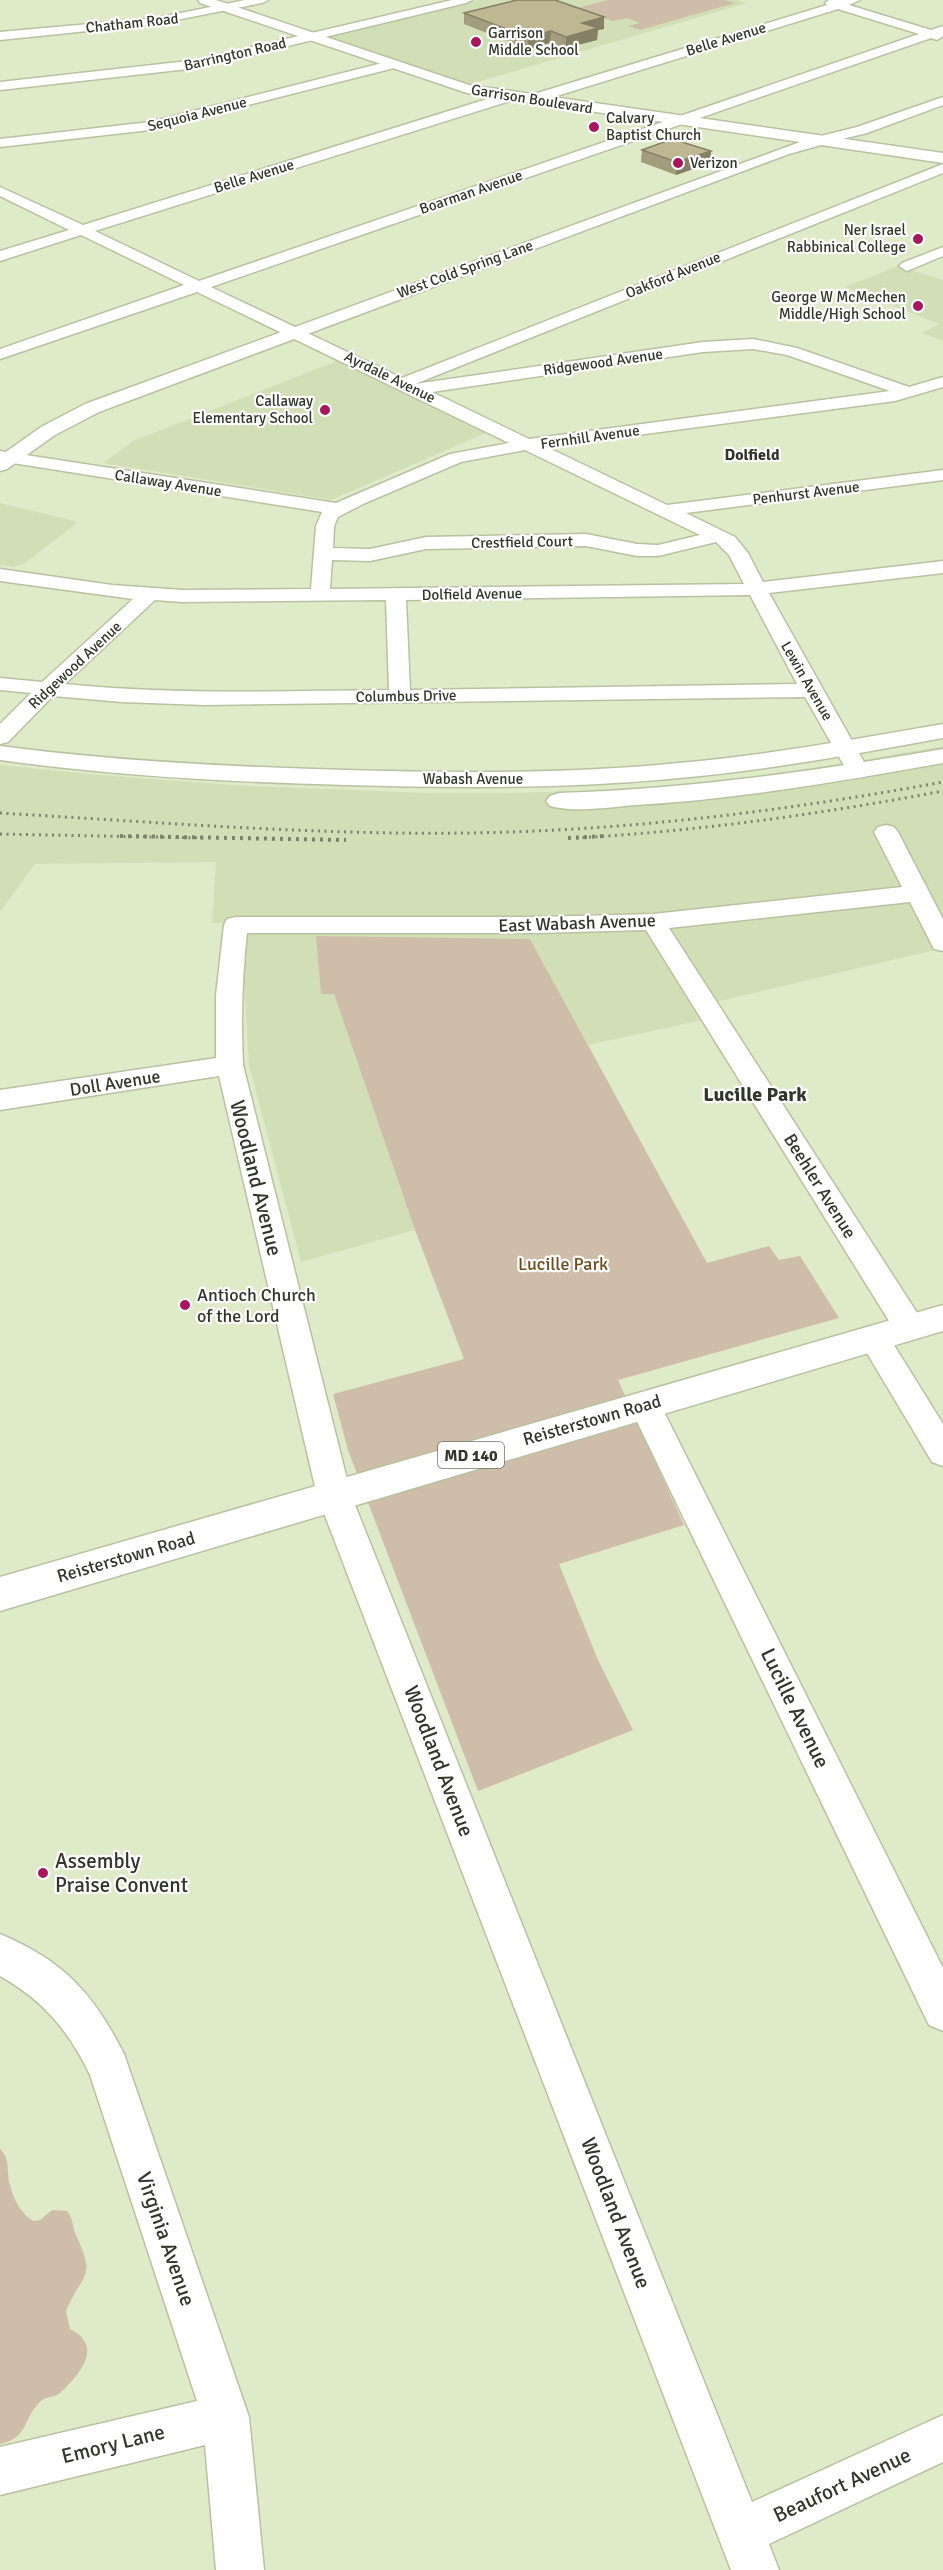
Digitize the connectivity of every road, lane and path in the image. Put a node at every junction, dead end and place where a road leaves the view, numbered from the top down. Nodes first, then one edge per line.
1 (204, 0) edge
2 (262, 0) edge
3 (465, 0) edge
4 (823, 0) edge
5 (854, 0) edge
6 (838, 5) junction
7 (227, 8) junction
8 (939, 34) edge
9 (0, 36) edge
10 (310, 37) junction
11 (390, 65) junction
12 (0, 86) edge
13 (508, 97) junction
14 (529, 100) junction
15 (943, 101) edge
16 (679, 121) junction
17 (822, 140) junction
18 (0, 143) edge
19 (943, 158) edge
20 (943, 168) edge
21 (0, 191) edge
22 (82, 230) junction
23 (943, 251) edge
24 (0, 256) edge
25 (907, 266) dead end
26 (198, 286) junction
27 (296, 332) junction
28 (0, 354) edge
29 (409, 386) junction
30 (939, 388) edge
31 (909, 392) junction
32 (530, 444) junction
33 (3, 460) edge
34 (943, 475) edge
35 (337, 509) junction
36 (669, 510) junction
37 (719, 535) junction
38 (324, 554) junction
39 (943, 567) edge
40 (2, 577) edge
41 (756, 590) junction
42 (150, 594) junction
43 (396, 595) junction
44 (320, 596) junction
45 (0, 684) edge
46 (47, 689) junction
47 (813, 690) junction
48 (400, 696) junction
49 (943, 731) edge
50 (0, 737) edge
51 (846, 749) junction
52 (0, 753) edge
53 (943, 756) edge
54 (858, 771) junction
55 (0, 774) edge
56 (886, 832) dead end
57 (918, 893) junction
58 (652, 922) junction
59 (236, 925) joint
60 (943, 943) edge
61 (230, 1065) junction
62 (0, 1100) edge
63 (927, 1323) edge
64 (873, 1338) junction
65 (645, 1405) junction
66 (943, 1452) edge
67 (334, 1495) junction
68 (0, 1594) edge
69 (0, 1954) edge
70 (943, 2011) edge
71 (226, 2417) junction
72 (943, 2438) edge
73 (0, 2471) edge
74 (748, 2551) edge
75 (240, 2570) edge

1 - 7 main road, Garrison Boulevard
2 - 7 street, Chatham Road
3 - 10 street, Barrington Road
4 - 6 street
5 - 6 street, Belle Avenue
6 - 8 street
6 - 14 street, Belle Avenue
7 - 9 street, Chatham Road
7 - 10 main road, Garrison Boulevard
8 - 16 street, Boarman Avenue
10 - 11 main road, Garrison Boulevard
10 - 12 street, Barrington Road
11 - 13 main road, Garrison Boulevard
11 - 18 street, Sequoia Avenue
13 - 14 main road, Garrison Boulevard
13 - 22 street, Belle Avenue
14 - 16 main road, Garrison Boulevard
15 - 17 street, West Cold Spring Lane
16 - 17 main road, Garrison Boulevard
16 - 26 street, Boarman Avenue
17 - 19 main road, Garrison Boulevard
17 - 27 main road, West Cold Spring Lane
20 - 29 street, Oakford Avenue
21 - 22 street, Ayrdale Avenue
22 - 24 street, Belle Avenue
22 - 26 street, Ayrdale Avenue
23 - 25 street
26 - 27 street, Ayrdale Avenue
26 - 28 street, Boarman Avenue
27 - 29 street, Ayrdale Avenue
27 - 33 main road, West Cold Spring Lane
29 - 31 street, Ridgewood Avenue
29 - 32 street, Ayrdale Avenue
30 - 31 street, Fernhill Avenue
31 - 32 street, Fernhill Avenue
32 - 35 street, Fernhill Avenue
32 - 36 street, Ayrdale Avenue
33 - 35 street, Callaway Avenue
34 - 36 street, Penhurst Avenue
35 - 38 street
36 - 37 street, Ayrdale Avenue
37 - 38 street, Crestfield Court
37 - 41 street, Ayrdale Avenue
38 - 44 street
39 - 41 street, Dolfield Avenue
40 - 42 street, Dolfield Avenue
41 - 43 street, Dolfield Avenue
41 - 47 street, Lewin Avenue
42 - 44 street, Dolfield Avenue
42 - 46 street, Ridgewood Avenue
43 - 44 street, Dolfield Avenue
43 - 48 street
45 - 46 street, Columbus Drive
46 - 48 street, Columbus Drive
46 - 50 street, Ridgewood Avenue
47 - 48 street, Columbus Drive
47 - 51 street, Lewin Avenue
49 - 51 main road, Wabash Avenue
51 - 52 main road, Wabash Avenue
51 - 54 street, Lewin Avenue
53 - 54 main road, Wabash Avenue
54 - 55 main road, Wabash Avenue
56 - 57 street
57 - 58 street, East Wabash Avenue
57 - 60 street
58 - 59 street, East Wabash Avenue
58 - 63 street, Beehler Avenue
59 - 61 street, Woodland Avenue
61 - 62 street, Doll Avenue
61 - 67 street, Woodland Avenue
63 - 64 main road, Reisterstown Road / MD 140
64 - 65 main road, Reisterstown Road / MD 140
64 - 66 street
65 - 67 main road, Reisterstown Road / MD 140
65 - 70 street, Lucille Avenue
67 - 68 main road, Reisterstown Road / MD 140
67 - 74 street, Woodland Avenue
69 - 71 street, Virginia Avenue
71 - 73 street, Emory Lane
71 - 75 street, Virginia Avenue
72 - 74 street, Beaufort Avenue

